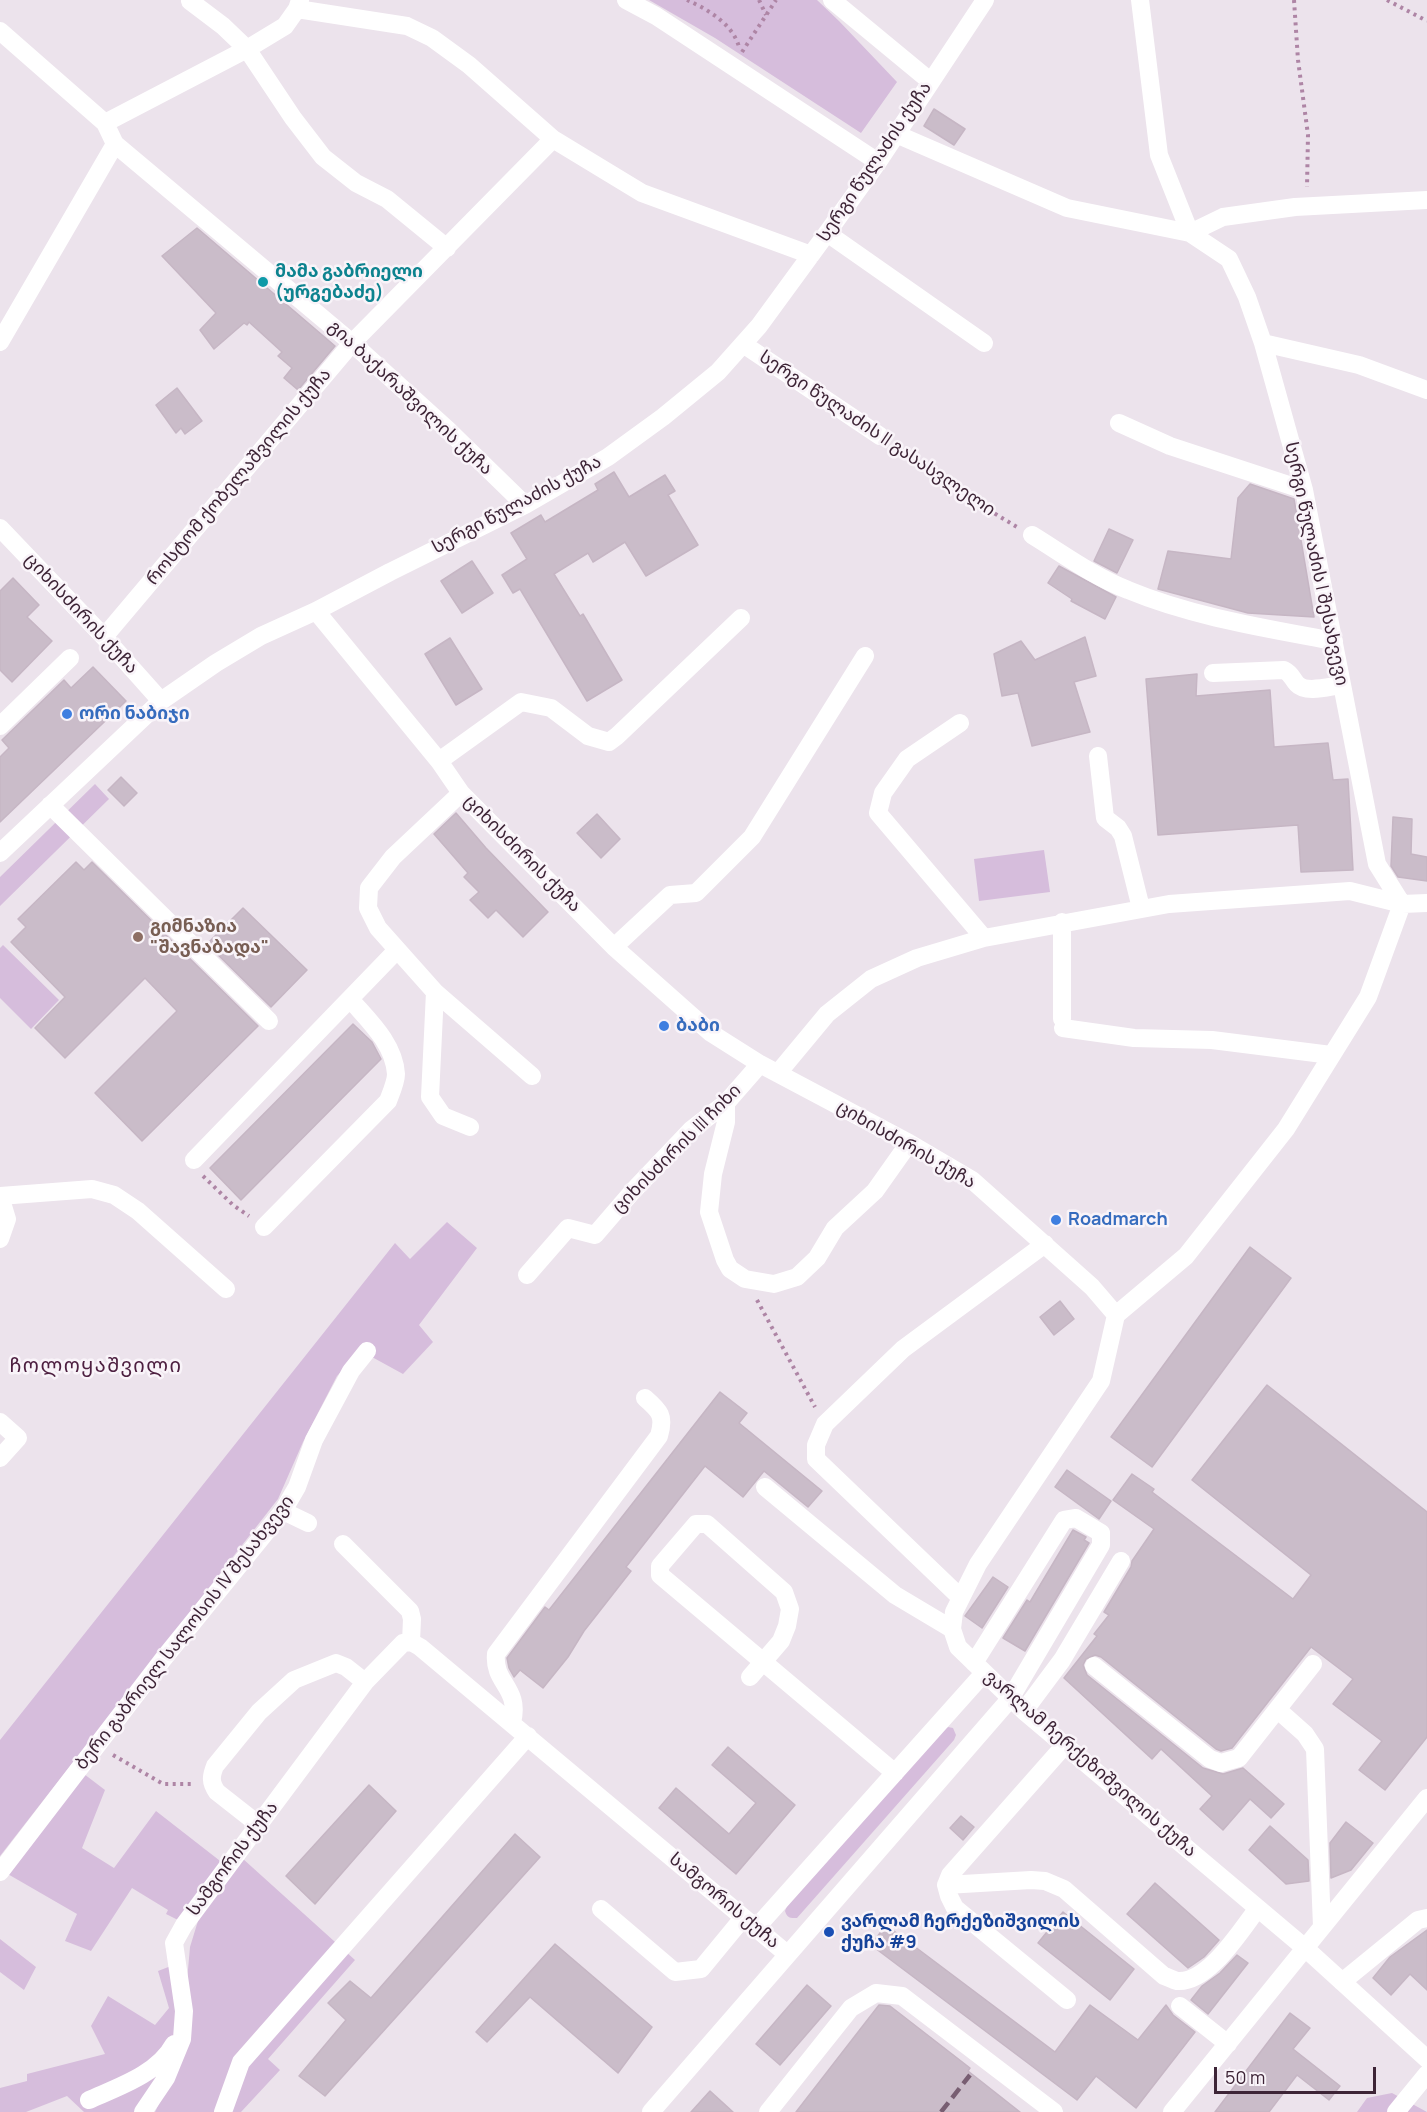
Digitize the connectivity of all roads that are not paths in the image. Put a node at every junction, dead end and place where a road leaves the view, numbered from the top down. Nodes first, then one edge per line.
1 (626, 0) edge
2 (985, 0) edge
3 (1140, 0) edge
4 (190, 1) edge
5 (835, 1) edge
6 (298, 4) edge
7 (0, 30) edge
8 (248, 49) junction
9 (930, 81) junction
10 (105, 123) junction
11 (896, 134) junction
12 (553, 139) junction
13 (115, 144) junction
14 (878, 162) junction
15 (1427, 200) edge
16 (827, 233) junction
17 (1190, 233) junction
18 (447, 248) junction
19 (811, 255) junction
20 (0, 342) edge
21 (352, 343) junction
22 (984, 343) dead end
23 (1263, 343) junction
24 (742, 344) junction
25 (1427, 390) edge
26 (1119, 423) dead end
27 (880, 436) road end
28 (1304, 490) junction
29 (525, 505) junction
30 (1032, 535) dead end
31 (3, 537) edge
32 (316, 611) junction
33 (741, 618) dead end
34 (104, 637) junction
35 (1334, 640) junction
36 (865, 656) dead end
37 (70, 658) dead end
38 (1213, 673) dead end
39 (1342, 685) junction
40 (161, 701) junction
41 (960, 723) dead end
42 (0, 726) edge
43 (1098, 756) dead end
44 (439, 761) junction
45 (460, 793) junction
46 (50, 806) junction
47 (0, 853) edge
48 (1427, 903) edge
49 (1402, 904) junction
50 (1141, 908) junction
51 (1062, 922) junction
52 (984, 938) junction
53 (614, 947) junction
54 (397, 950) junction
55 (435, 992) junction
56 (350, 999) junction
57 (269, 1020) dead end
58 (1331, 1055) junction
59 (760, 1064) junction
60 (778, 1073) junction
61 (532, 1076) dead end
62 (726, 1102) junction
63 (470, 1127) dead end
64 (909, 1143) junction
65 (194, 1160) road end
66 (0, 1196) edge
67 (264, 1227) road end
68 (0, 1239) edge
69 (1045, 1244) junction
70 (527, 1275) dead end
71 (226, 1289) dead end
72 (1116, 1315) junction
73 (368, 1351) dead end
74 (645, 1398) dead end
75 (0, 1422) edge
76 (0, 1458) edge
77 (765, 1487) dead end
78 (283, 1511) junction
79 (308, 1523) dead end
80 (343, 1544) dead end
81 (1121, 1561) dead end
82 (961, 1598) junction
83 (952, 1629) junction
84 (411, 1642) junction
85 (763, 1662) junction
86 (1313, 1664) dead end
87 (1094, 1666) dead end
88 (979, 1668) junction
89 (750, 1677) dead end
90 (365, 1682) junction
91 (1017, 1705) junction
92 (1278, 1710) junction
93 (512, 1722) junction
94 (528, 1736) junction
95 (1064, 1746) junction
96 (895, 1773) junction
97 (1427, 1798) edge
98 (259, 1825) junction
99 (0, 1872) edge
100 (946, 1885) junction
101 (1258, 1908) junction
102 (601, 1910) dead end
103 (1427, 1918) edge
104 (750, 1923) junction
105 (1322, 1927) junction
106 (1305, 1948) junction
107 (788, 1954) junction
108 (1342, 1982) junction
109 (1067, 2000) dead end
110 (1180, 2006) dead end
111 (183, 2027) junction
112 (1228, 2044) junction
113 (1427, 2059) edge
114 (1427, 2074) edge
115 (89, 2100) dead end
116 (143, 2112) edge
117 (223, 2112) edge
118 (651, 2112) edge
119 (768, 2112) edge
120 (1054, 2112) edge
121 (1172, 2112) edge
122 (1396, 2112) edge

1 - 14 street
2 - 9 street, სერგი წულაძის ქუჩა
3 - 17 street
4 - 8 street
5 - 9 street
6 - 8 street
6 - 12 street
7 - 10 street, გია ბაქარაშვილის ქუჩა
8 - 10 street
8 - 18 street
9 - 11 street, სერგი წულაძის ქუჩა
10 - 13 street, გია ბაქარაშვილის ქუჩა
11 - 14 street, სერგი წულაძის ქუჩა
11 - 17 street
12 - 18 street, როსტომ ქობელაშვილის ქუჩა
12 - 19 street
13 - 20 street
13 - 21 street, გია ბაქარაშვილის ქუჩა
14 - 16 street, სერგი წულაძის ქუჩა
15 - 17 street
16 - 19 street, სერგი წულაძის ქუჩა
16 - 22 street
17 - 23 street, სერგი წულაძის I შესახვევი
18 - 21 street, როსტომ ქობელაშვილის ქუჩა
19 - 24 street, სერგი წულაძის ქუჩა
21 - 29 street, გია ბაქარაშვილის ქუჩა
21 - 34 street, როსტომ ქობელაშვილის ქუჩა
23 - 25 street
23 - 28 street, სერგი წულაძის I შესახვევი
24 - 27 street, სერგი წულაძის II გასასვლელი
24 - 29 street, სერგი წულაძის ქუჩა
26 - 28 street
28 - 35 street, სერგი წულაძის I შესახვევი
29 - 32 street, სერგი წულაძის ქუჩა
30 - 35 street
31 - 34 street, ციხისძირის ქუჩა
32 - 40 street, სერგი წულაძის ქუჩა
32 - 44 street, ციხისძირის ქუჩა
33 - 44 street
34 - 40 street, ციხისძირის ქუჩა
35 - 39 street, სერგი წულაძის I შესახვევი
36 - 53 street
37 - 42 street
38 - 39 street
39 - 49 street, სერგი წულაძის I შესახვევი
40 - 46 street, სერგი წულაძის ქუჩა
41 - 52 street
43 - 50 street
44 - 45 street, ციხისძირის ქუჩა
45 - 53 street, ციხისძირის ქუჩა
45 - 54 street
46 - 47 street, სერგი წულაძის ქუჩა
46 - 57 street
48 - 49 street
49 - 50 street
49 - 58 street
50 - 51 street
51 - 52 street
51 - 58 street
52 - 60 street
53 - 59 street, ციხისძირის ქუჩა
54 - 55 street
54 - 56 street
55 - 61 street
55 - 63 street
56 - 65 street
56 - 67 street
58 - 72 street
59 - 60 street, ციხისძირის ქუჩა
59 - 62 street, ციხისძირის III ჩიხი
60 - 64 street, ციხისძირის ქუჩა
62 - 64 street
62 - 70 street, ციხისძირის III ჩიხი
64 - 69 street, ციხისძირის ქუჩა
66 - 68 street
66 - 71 street
69 - 72 street, ციხისძირის ქუჩა
69 - 82 street
72 - 82 street
73 - 78 street, ბერი გაბრიელ სალოსის IV შესახვევი
74 - 93 street
75 - 76 street
77 - 83 street
78 - 79 street
78 - 99 street, ბერი გაბრიელ სალოსის IV შესახვევი
80 - 84 street
81 - 91 street
82 - 83 street
83 - 88 street, ვარლამ ჩერქეზიშვილის ქუჩა
84 - 90 street, სამგორის ქუჩა
84 - 93 street, სამგორის ქუჩა
85 - 85 street
85 - 89 street
85 - 96 street
86 - 92 street
87 - 92 street
88 - 91 street, ვარლამ ჩერქეზიშვილის ქუჩა
88 - 91 street
88 - 96 street
90 - 98 street, სამგორის ქუჩა
90 - 98 street
91 - 95 street, ვარლამ ჩერქეზიშვილის ქუჩა
91 - 107 street, სამგორის ქუჩა
92 - 105 street
93 - 94 street, სამგორის ქუჩა
94 - 104 street, სამგორის ქუჩა
94 - 117 street
95 - 100 street
95 - 101 street, ვარლამ ჩერქეზიშვილის ქუჩა
96 - 104 street
97 - 105 street
98 - 111 street, სამგორის ქუჩა
100 - 101 street
100 - 109 street
101 - 106 street, ვარლამ ჩერქეზიშვილის ქუჩა
102 - 104 street
103 - 108 street
104 - 107 street, სამგორის ქუჩა
105 - 106 street
106 - 108 street, ვარლამ ჩერქეზიშვილის ქუჩა
106 - 112 street
107 - 118 street, სამგორის ქუჩა
108 - 113 street, ვარლამ ჩერქეზიშვილის ქუჩა
110 - 112 street
111 - 115 street
111 - 116 street, სამგორის ქუჩა
112 - 121 street
114 - 122 street
119 - 120 street

